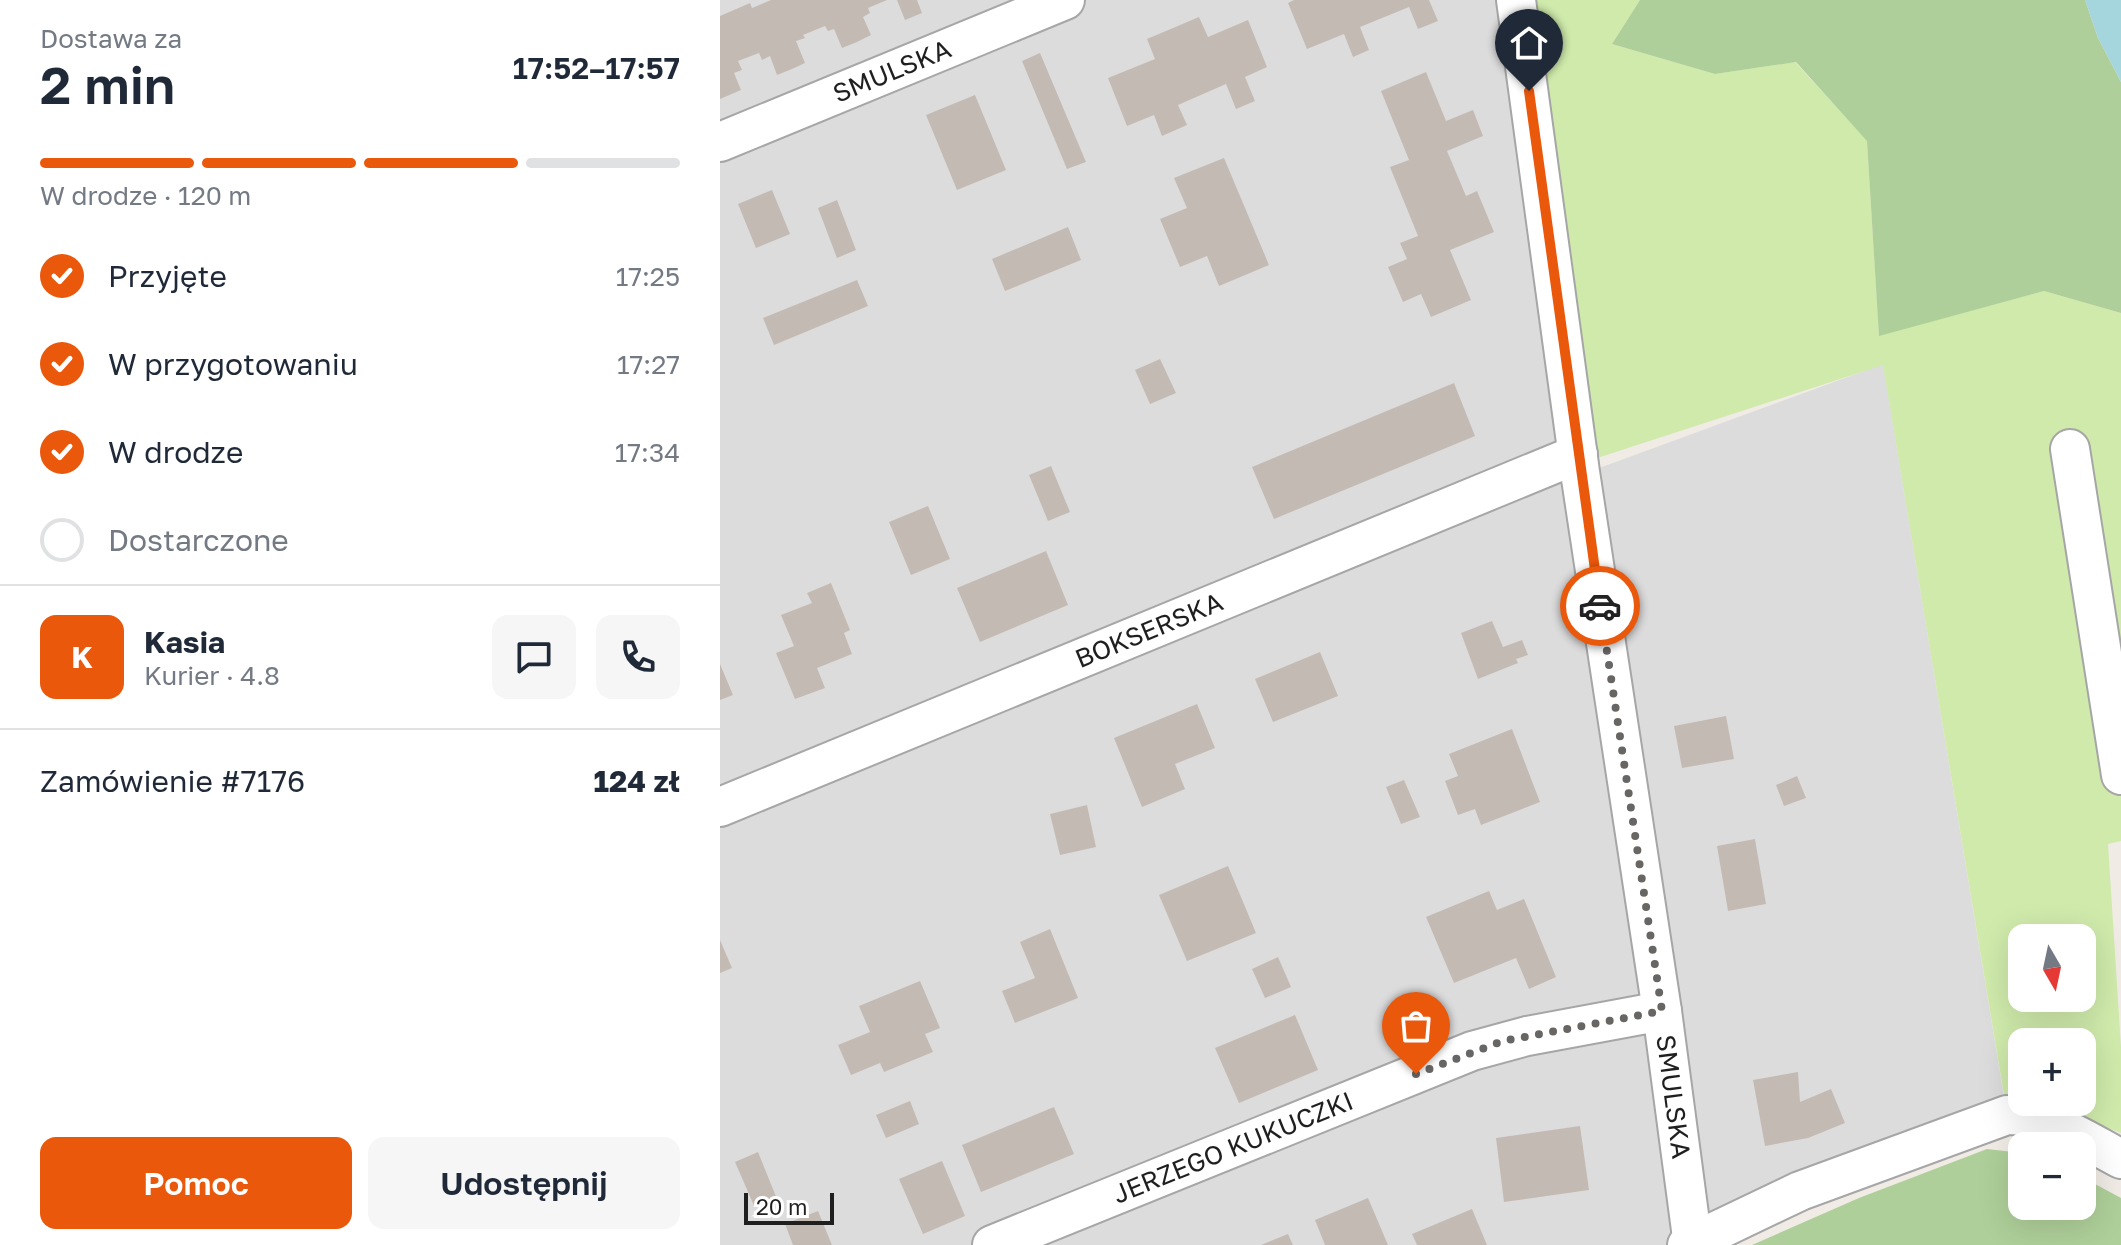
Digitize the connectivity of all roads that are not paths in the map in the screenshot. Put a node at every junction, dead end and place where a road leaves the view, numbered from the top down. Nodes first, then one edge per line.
1 (1065, 0) edge
2 (1516, 0) edge
3 (994, 13) edge
4 (720, 142) edge
5 (2070, 449) dead end
6 (1578, 454) junction
7 (2121, 775) edge
8 (720, 807) edge
9 (1662, 1011) junction
10 (2121, 1159) edge
11 (1691, 1244) edge
12 (992, 1245) edge

1 - 3 street, SMULSKA
2 - 6 street, SMULSKA
3 - 4 street, SMULSKA
5 - 7 street
6 - 8 street, BOKSERSKA
6 - 9 street, SMULSKA
9 - 11 street, SMULSKA
9 - 12 street, JERZEGO KUKUCZKI
10 - 11 street

